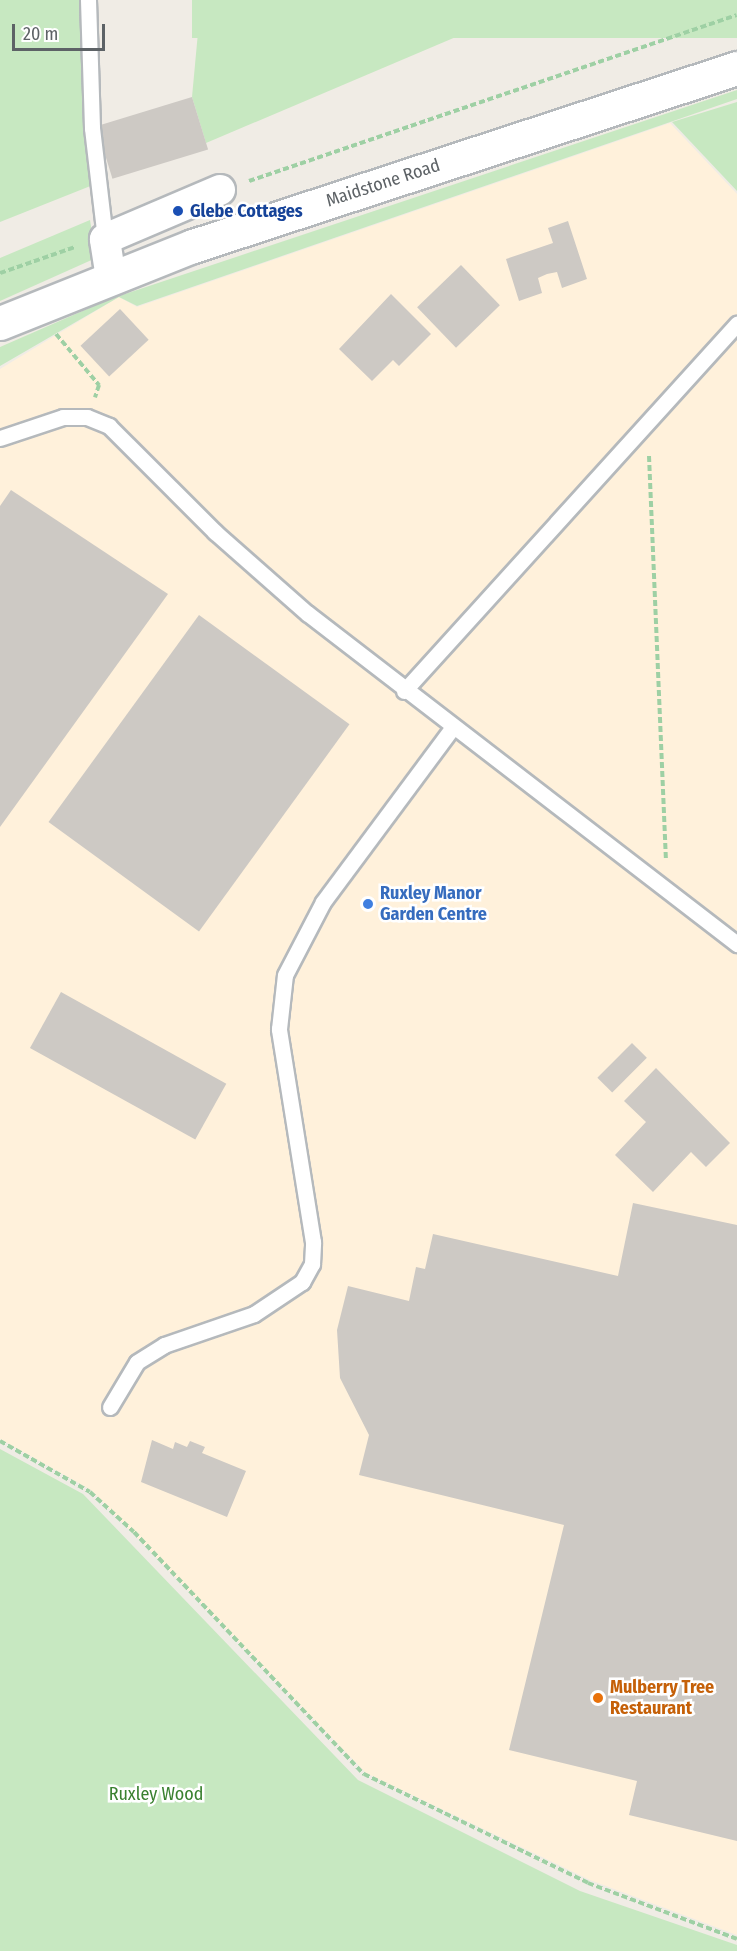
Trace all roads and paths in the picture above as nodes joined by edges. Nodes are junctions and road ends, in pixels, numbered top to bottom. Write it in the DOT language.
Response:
graph roads {
  1 [pos="88,0"];
  2 [pos="737,15"];
  3 [pos="737,68"];
  4 [pos="220,190"];
  5 [pos="105,239"];
  6 [pos="0,273"];
  7 [pos="111,278"];
  8 [pos="34,307"];
  9 [pos="0,322"];
  10 [pos="737,324"];
  11 [pos="87,417"];
  12 [pos="648,419"];
  13 [pos="0,438"];
  14 [pos="404,691"];
  15 [pos="452,728"];
  16 [pos="659,885"];
  17 [pos="737,944"];
  18 [pos="110,1407"];
  19 [pos="0,1442"];
  20 [pos="737,1939"];
  1 -- 5 [label="lane"];
  2 -- 4 [label="path"];
  3 -- 7 [label="main road, Maidstone Road"];
  4 -- 5 [label="street"];
  5 -- 6 [label="path"];
  5 -- 7 [label="street"];
  7 -- 8 [label="main road, Maidstone Road"];
  8 -- 9 [label="main road, Maidstone Road"];
  8 -- 11 [label="path"];
  10 -- 12 [label="lane"];
  11 -- 13 [label="lane"];
  11 -- 14 [label="lane"];
  12 -- 14 [label="lane"];
  12 -- 16 [label="path"];
  14 -- 15 [label="lane"];
  15 -- 16 [label="lane"];
  15 -- 18 [label="lane"];
  16 -- 17 [label="lane"];
  19 -- 20 [label="path"];
}
